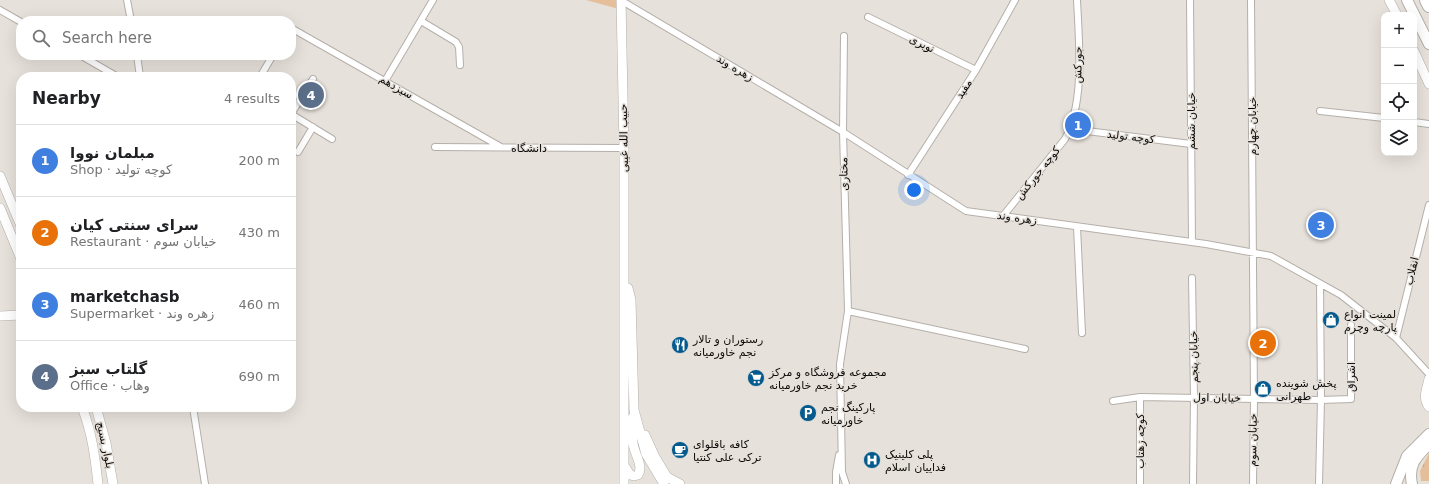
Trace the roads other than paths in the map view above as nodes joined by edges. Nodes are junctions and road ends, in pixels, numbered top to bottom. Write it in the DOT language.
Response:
graph roads {
  1 [pos="127,0"];
  2 [pos="433,0"];
  3 [pos="622,0"];
  4 [pos="1015,0"];
  5 [pos="1078,0"];
  6 [pos="1190,0"];
  7 [pos="1251,0"];
  8 [pos="1389,0"];
  9 [pos="1407,0"];
  10 [pos="1426,0"];
  11 [pos="1429,6"];
  12 [pos="0,10"];
  13 [pos="1395,12"];
  14 [pos="130,16"];
  15 [pos="868,18"];
  16 [pos="16,19"];
  17 [pos="421,21"];
  18 [pos="296,31"];
  19 [pos="844,36"];
  20 [pos="1429,44"];
  21 [pos="1417,58"];
  22 [pos="89,60"];
  23 [pos="138,60"];
  24 [pos="270,60"];
  25 [pos="460,65"];
  26 [pos="976,70"];
  27 [pos="109,72"];
  28 [pos="139,72"];
  29 [pos="263,72"];
  30 [pos="313,79"];
  31 [pos="385,81"];
  32 [pos="1429,84"];
  33 [pos="296,106"];
  34 [pos="1320,111"];
  35 [pos="296,117"];
  36 [pos="1381,118"];
  37 [pos="1417,122"];
  38 [pos="1429,124"];
  39 [pos="313,127"];
  40 [pos="1071,129"];
  41 [pos="843,132"];
  42 [pos="332,139"];
  43 [pos="1191,144"];
  44 [pos="435,147"];
  45 [pos="501,147"];
  46 [pos="624,148"];
  47 [pos="298,152"];
  48 [pos="908,175"];
  49 [pos="0,176"];
  50 [pos="1429,205"];
  51 [pos="0,208"];
  52 [pos="16,214"];
  53 [pos="1003,216"];
  54 [pos="1077,226"];
  55 [pos="1192,242"];
  56 [pos="16,247"];
  57 [pos="1252,252"];
  58 [pos="624,275"];
  59 [pos="1192,278"];
  60 [pos="1320,284"];
  61 [pos="848,311"];
  62 [pos="16,315"];
  63 [pos="0,316"];
  64 [pos="1351,324"];
  65 [pos="1082,333"];
  66 [pos="1396,338"];
  67 [pos="1025,349"];
  68 [pos="1429,374"];
  69 [pos="1429,379"];
  70 [pos="1140,397"];
  71 [pos="1194,397"];
  72 [pos="1254,399"];
  73 [pos="1113,400"];
  74 [pos="1321,400"];
  75 [pos="1429,407"];
  76 [pos="634,410"];
  77 [pos="84,412"];
  78 [pos="97,412"];
  79 [pos="194,412"];
  80 [pos="1429,434"];
  81 [pos="841,441"];
  82 [pos="1429,444"];
  83 [pos="625,467"];
  84 [pos="98,484"];
  85 [pos="112,484"];
  86 [pos="205,484"];
  87 [pos="624,484"];
  88 [pos="664,484"];
  89 [pos="680,484"];
  90 [pos="836,484"];
  91 [pos="846,484"];
  92 [pos="1140,484"];
  93 [pos="1193,484"];
  94 [pos="1252,484"];
  95 [pos="1319,484"];
  96 [pos="1396,484"];
  97 [pos="1412,484"];
  1 -- 14 [label="street"];
  2 -- 17 [label="street"];
  3 -- 41 [label="street, زهره وند"];
  3 -- 46 [label="main road, حبیب الله غیبی"];
  4 -- 26 [label="street, مفید"];
  5 -- 40 [label="street, جورکش"];
  6 -- 43 [label="street, خیابان ششم"];
  7 -- 57 [label="street, خیابان چهارم"];
  8 -- 13 [label="main road"];
  9 -- 20 [label="main road"];
  10 -- 11 [label="highway"];
  12 -- 16 [label="street"];
  15 -- 26 [label="street, نوبری"];
  17 -- 25 [label="street"];
  17 -- 31 [label="street"];
  18 -- 31 [label="street, سیزدهم"];
  19 -- 41 [label="street, مختاری"];
  21 -- 32 [label="main road"];
  22 -- 27 [label="street"];
  23 -- 28 [label="street"];
  24 -- 29 [label="street"];
  26 -- 48 [label="street, مفید"];
  30 -- 33 [label="street"];
  31 -- 45 [label="street, سیزدهم"];
  34 -- 36 [label="street"];
  35 -- 39 [label="street"];
  37 -- 38 [label="street"];
  39 -- 42 [label="street"];
  39 -- 47 [label="street"];
  40 -- 43 [label="street, کوچه تولید"];
  40 -- 53 [label="street, کوچه جورکش"];
  41 -- 48 [label="street, زهره وند"];
  41 -- 61 [label="street, مختاری"];
  43 -- 55 [label="street, خیابان ششم"];
  44 -- 45 [label="street, دانشگاه"];
  45 -- 46 [label="street, دانشگاه"];
  46 -- 58 [label="main road, حبیب الله غیبی"];
  48 -- 53 [label="street, زهره وند"];
  49 -- 52 [label="main road"];
  50 -- 66 [label="street, انقلاب"];
  51 -- 56 [label="main road"];
  53 -- 54 [label="street, زهره وند"];
  54 -- 55 [label="street, زهره وند"];
  54 -- 65 [label="street"];
  55 -- 57 [label="street, زهره وند"];
  57 -- 60 [label="street, زهره وند"];
  57 -- 72 [label="street, خیابان سوم"];
  58 -- 76 [label="main road, حبیب الله غیبی"];
  58 -- 83 [label="main road, حبیب الله غیبی"];
  59 -- 71 [label="street, خیابان پنجم"];
  60 -- 66 [label="street, زهره وند"];
  60 -- 74 [label="street"];
  61 -- 67 [label="street"];
  61 -- 81 [label="street, مختاری"];
  62 -- 63 [label="main road"];
  64 -- 74 [label="street, اشراق"];
  66 -- 68 [label="street, زهره وند"];
  69 -- 75 [label="main road"];
  70 -- 71 [label="street, خیابان اول"];
  70 -- 73 [label="street, خیابان اول"];
  70 -- 92 [label="street, کوچه زهتاب"];
  71 -- 72 [label="street, خیابان اول"];
  71 -- 93 [label="street, خیابان پنجم"];
  72 -- 74 [label="street, خیابان اول"];
  72 -- 94 [label="street, خیابان سوم"];
  74 -- 95 [label="street"];
  76 -- 83 [label="main road"];
  76 -- 88 [label="main road, حبیب الله غیبی"];
  76 -- 89 [label="main road"];
  77 -- 84 [label="main road, بلوار بسیج"];
  78 -- 85 [label="main road, بلوار بسیج"];
  79 -- 86 [label="street"];
  80 -- 96 [label="main road"];
  81 -- 90 [label="street, مختاری"];
  81 -- 91 [label="street, مختاری"];
  82 -- 97 [label="main road"];
  83 -- 87 [label="main road, حبیب الله غیبی"];
}
